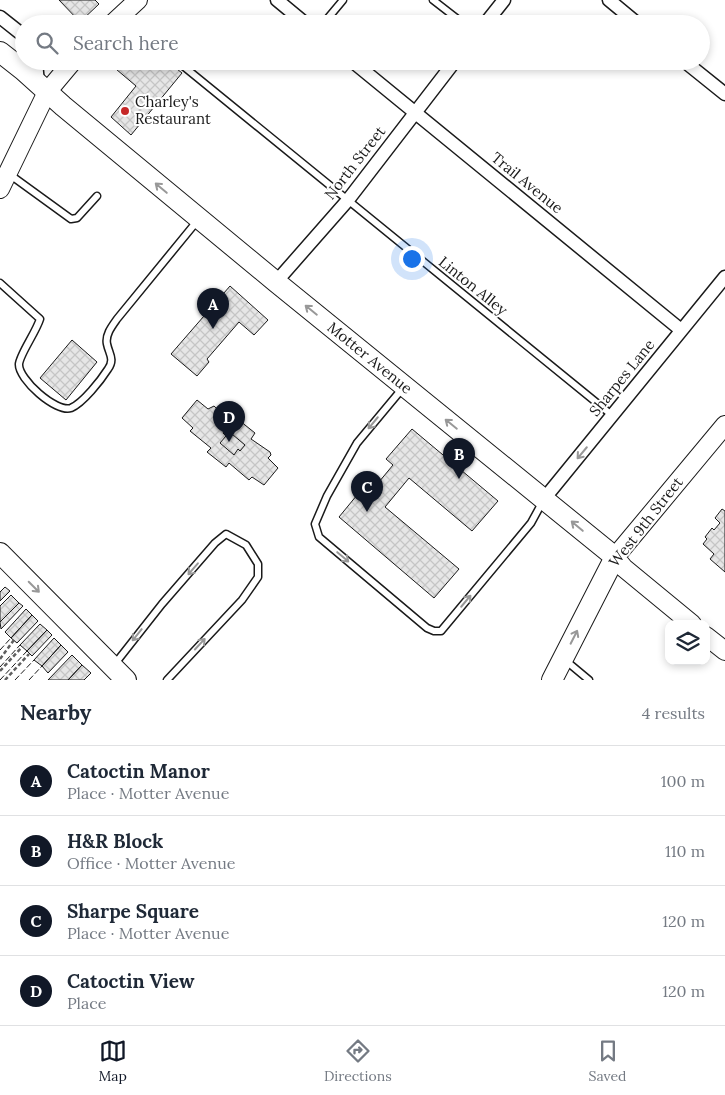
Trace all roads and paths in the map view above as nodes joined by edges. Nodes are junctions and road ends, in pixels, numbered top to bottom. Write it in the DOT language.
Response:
graph roads {
  1 [pos="138,0"];
  2 [pos="277,0"];
  3 [pos="343,0"];
  4 [pos="433,0"];
  5 [pos="504,0"];
  6 [pos="609,0"];
  7 [pos="124,15"];
  8 [pos="295,15"];
  9 [pos="330,15"];
  10 [pos="452,15"];
  11 [pos="492,15"];
  12 [pos="627,15"];
  13 [pos="0,17"];
  14 [pos="15,29"];
  15 [pos="0,52"];
  16 [pos="15,65"];
  17 [pos="22,70"];
  18 [pos="38,70"];
  19 [pos="64,70"];
  20 [pos="188,70"];
  21 [pos="363,70"];
  22 [pos="448,70"];
  23 [pos="695,70"];
  24 [pos="43,88"];
  25 [pos="725,94"];
  26 [pos="415,112"];
  27 [pos="8,173"];
  28 [pos="0,189"];
  29 [pos="97,196"];
  30 [pos="348,200"];
  31 [pos="199,219"];
  32 [pos="725,277"];
  33 [pos="0,282"];
  34 [pos="276,282"];
  35 [pos="681,330"];
  36 [pos="405,386"];
  37 [pos="613,416"];
  38 [pos="725,425"];
  39 [pos="544,499"];
  40 [pos="0,553"];
  41 [pos="615,557"];
  42 [pos="687,620"];
  43 [pos="710,639"];
  44 [pos="14,640"];
  45 [pos="22,647"];
  46 [pos="725,651"];
  47 [pos="29,654"];
  48 [pos="0,659"];
  49 [pos="563,659"];
  50 [pos="0,671"];
  51 [pos="119,673"];
  52 [pos="4,680"];
  53 [pos="167,680"];
  54 [pos="552,680"];
  55 [pos="589,680"];
  1 -- 7 [label="main road"];
  2 -- 8 [label="street"];
  3 -- 9 [label="lane"];
  4 -- 10 [label="lane"];
  5 -- 11 [label="street"];
  6 -- 12 [label="street"];
  13 -- 14 [label="street"];
  15 -- 16 [label="main road, Motter Avenue"];
  17 -- 24 [label="main road, Motter Avenue"];
  18 -- 24 [label="street"];
  19 -- 24 [label="main road"];
  20 -- 30 [label="lane, Linton Alley"];
  21 -- 26 [label="street, Trail Avenue"];
  22 -- 26 [label="street, North Street"];
  23 -- 25 [label="street"];
  24 -- 27 [label="main road"];
  31 -- 24 [label="main road, Motter Avenue, one-way"];
  26 -- 30 [label="street, North Street"];
  26 -- 35 [label="street, Trail Avenue"];
  27 -- 28 [label="main road"];
  27 -- 29 [label="lane"];
  30 -- 34 [label="street, North Street"];
  30 -- 37 [label="lane, Linton Alley"];
  31 -- 33 [label="lane"];
  31 -- 34 [label="main road, Motter Avenue"];
  32 -- 35 [label="street, Sharpes Lane"];
  36 -- 34 [label="main road, Motter Avenue, one-way"];
  35 -- 37 [label="street, Sharpes Lane"];
  39 -- 36 [label="main road, Motter Avenue, one-way"];
  36 -- 39 [label="lane, one-way"];
  37 -- 39 [label="street, Sharpes Lane, one-way"];
  38 -- 41 [label="main road, West 9th Street"];
  41 -- 39 [label="main road, Motter Avenue, one-way"];
  40 -- 51 [label="main road, one-way"];
  41 -- 42 [label="main road, Motter Avenue"];
  49 -- 41 [label="main road, West 9th Street, one-way"];
  43 -- 46 [label="main road"];
  44 -- 48 [label="path"];
  45 -- 50 [label="path"];
  47 -- 52 [label="path"];
  49 -- 54 [label="main road, West 9th Street"];
  49 -- 55 [label="lane"];
  53 -- 51 [label="lane, one-way"];
}
